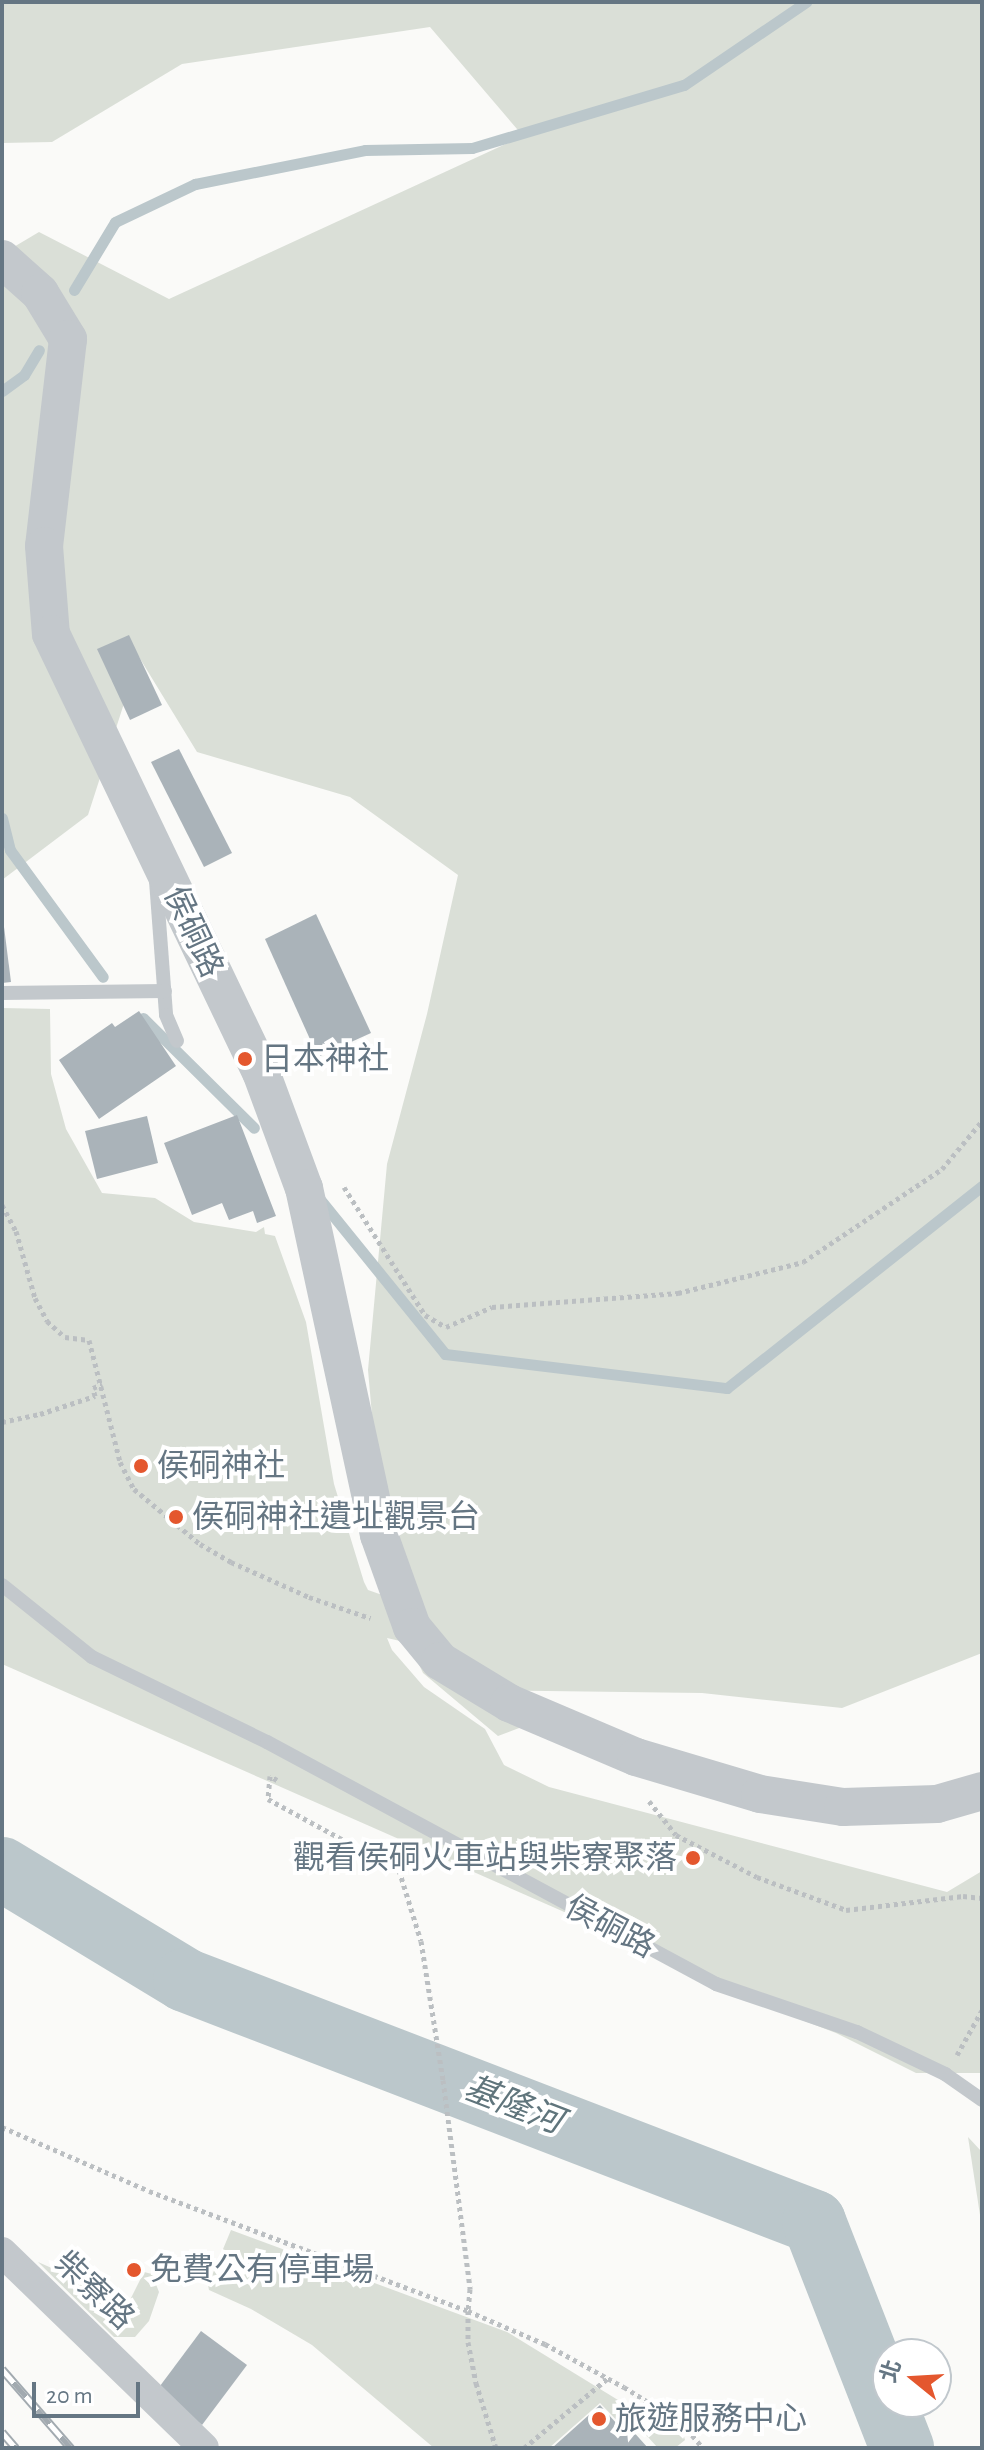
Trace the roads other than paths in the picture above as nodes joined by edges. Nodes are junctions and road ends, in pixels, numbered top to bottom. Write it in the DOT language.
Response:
graph roads {
  1 [pos="2,259"];
  2 [pos="154,849"];
  3 [pos="165,991"];
  4 [pos="2,993"];
  5 [pos="177,1041"];
  6 [pos="2,1585"];
  7 [pos="982,1791"];
  8 [pos="982,2100"];
  9 [pos="2,2252"];
  10 [pos="204,2448"];
  1 -- 2 [label="street, 侯硐路"];
  2 -- 3 [label="lane"];
  2 -- 7 [label="street, 侯硐路"];
  3 -- 4 [label="lane"];
  3 -- 5 [label="lane"];
  6 -- 8 [label="lane, 侯硐路"];
  9 -- 10 [label="street, 柴寮路"];
}
